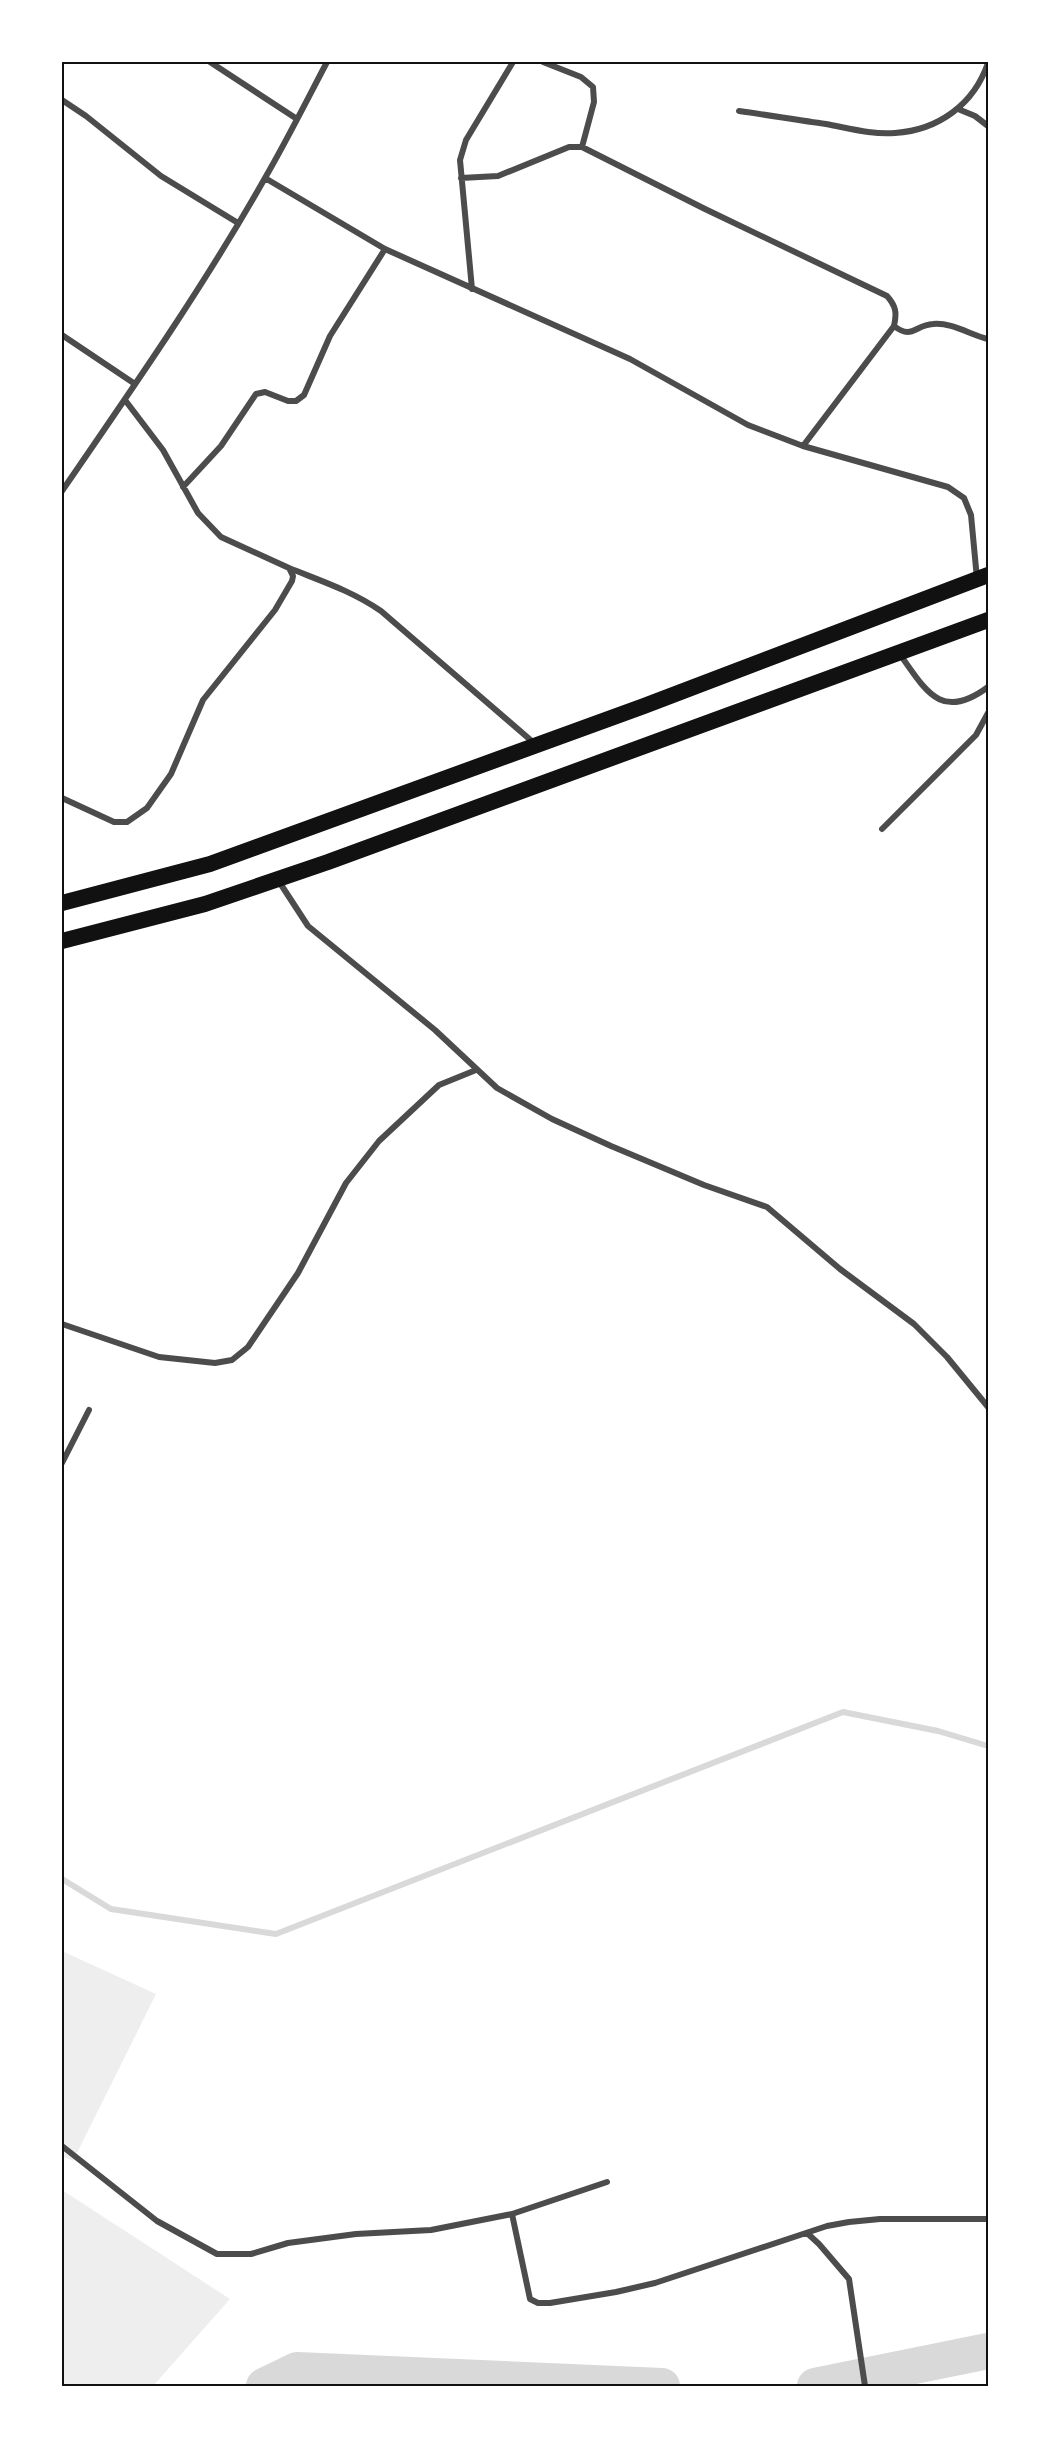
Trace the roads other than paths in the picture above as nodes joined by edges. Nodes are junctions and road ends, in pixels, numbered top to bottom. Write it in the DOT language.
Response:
graph roads {
  1 [pos="210,62"];
  2 [pos="327,62"];
  3 [pos="513,62"];
  4 [pos="543,62"];
  5 [pos="988,63"];
  6 [pos="986,81"];
  7 [pos="62,100"];
  8 [pos="958,109"];
  9 [pos="739,111"];
  10 [pos="297,119"];
  11 [pos="988,126"];
  12 [pos="582,147"];
  13 [pos="265,178"];
  14 [pos="461,178"];
  15 [pos="238,223"];
  16 [pos="385,249"];
  17 [pos="472,289"];
  18 [pos="894,326"];
  19 [pos="62,335"];
  20 [pos="988,339"];
  21 [pos="135,384"];
  22 [pos="125,400"];
  23 [pos="803,446"];
  24 [pos="183,487"];
  25 [pos="62,491"];
  26 [pos="289,568"];
  27 [pos="983,577"];
  28 [pos="988,620"];
  29 [pos="899,653"];
  30 [pos="988,687"];
  31 [pos="988,713"];
  32 [pos="536,746"];
  33 [pos="62,798"];
  34 [pos="882,829"];
  35 [pos="278,879"];
  36 [pos="62,903"];
  37 [pos="62,941"];
  38 [pos="476,1070"];
  39 [pos="62,1324"];
  40 [pos="988,1407"];
  41 [pos="89,1410"];
  42 [pos="62,1463"];
  43 [pos="62,2146"];
  44 [pos="607,2182"];
  45 [pos="512,2214"];
  46 [pos="988,2219"];
  47 [pos="807,2233"];
  48 [pos="865,2386"];
  1 -- 10 [label="street"];
  2 -- 10 [label="street"];
  3 -- 14 [label="street"];
  4 -- 12 [label="street"];
  5 -- 6 [label="street"];
  6 -- 8 [label="street"];
  7 -- 15 [label="street"];
  8 -- 9 [label="street"];
  8 -- 11 [label="street"];
  10 -- 13 [label="street"];
  12 -- 14 [label="street"];
  12 -- 18 [label="street"];
  13 -- 15 [label="street"];
  13 -- 16 [label="street"];
  14 -- 17 [label="street"];
  15 -- 21 [label="street"];
  16 -- 17 [label="street"];
  16 -- 24 [label="street"];
  17 -- 23 [label="street"];
  18 -- 20 [label="street"];
  18 -- 23 [label="street"];
  19 -- 21 [label="street"];
  21 -- 22 [label="street"];
  22 -- 24 [label="street"];
  22 -- 25 [label="street"];
  23 -- 27 [label="street"];
  24 -- 26 [label="street"];
  26 -- 32 [label="street"];
  26 -- 33 [label="street"];
  27 -- 32 [label="highway"];
  28 -- 29 [label="highway"];
  29 -- 30 [label="street"];
  29 -- 35 [label="highway"];
  31 -- 34 [label="street"];
  32 -- 36 [label="highway"];
  35 -- 37 [label="highway"];
  35 -- 38 [label="street"];
  38 -- 39 [label="street"];
  38 -- 40 [label="street"];
  41 -- 42 [label="street"];
  43 -- 45 [label="street"];
  44 -- 45 [label="street"];
  45 -- 47 [label="street"];
  46 -- 47 [label="street"];
  47 -- 48 [label="street"];
}
